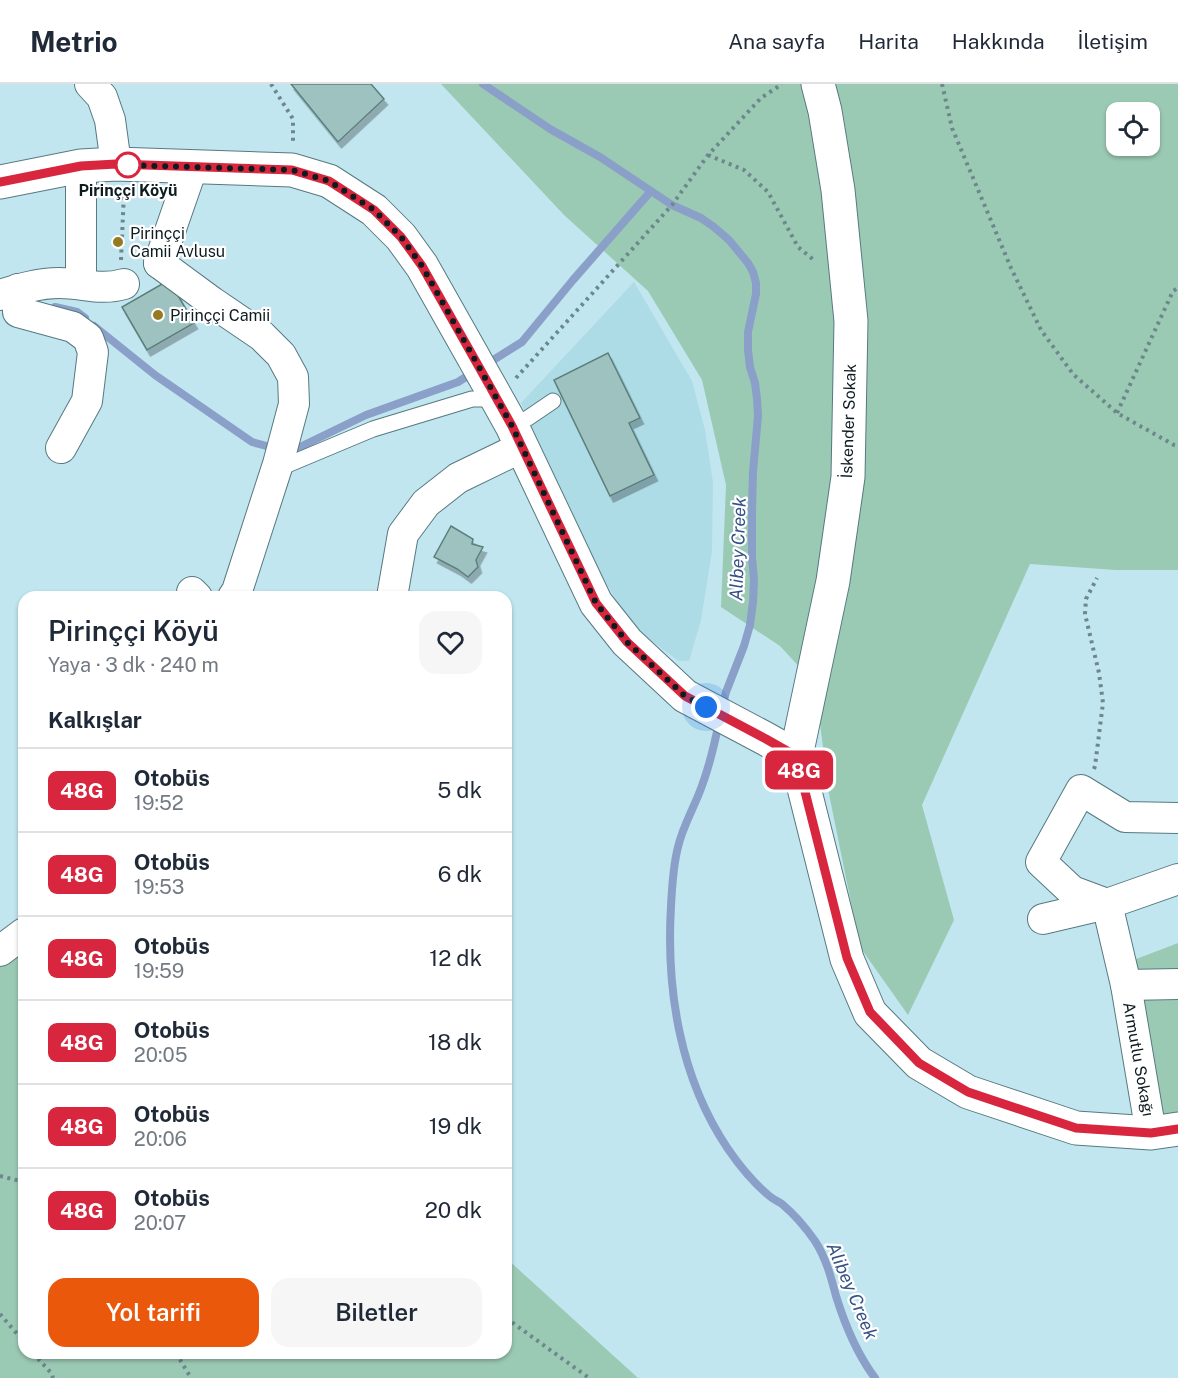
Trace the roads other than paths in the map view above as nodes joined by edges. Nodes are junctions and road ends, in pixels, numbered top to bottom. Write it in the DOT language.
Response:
graph roads {
  1 [pos="90,84"];
  2 [pos="818,84"];
  3 [pos="121,165"];
  4 [pos="81,166"];
  5 [pos="192,168"];
  6 [pos="0,182"];
  7 [pos="135,271"];
  8 [pos="81,284"];
  9 [pos="9,292"];
  10 [pos="553,401"];
  11 [pos="505,414"];
  12 [pos="61,448"];
  13 [pos="278,464"];
  14 [pos="235,591"];
  15 [pos="393,591"];
  16 [pos="796,756"];
  17 [pos="1178,818"];
  18 [pos="1178,879"];
  19 [pos="1107,904"];
  20 [pos="1043,919"];
  21 [pos="18,938"];
  22 [pos="0,951"];
  23 [pos="1126,984"];
  24 [pos="1178,984"];
  25 [pos="1165,1131"];
  1 -- 3 [label="street"];
  2 -- 16 [label="main road, İskender Sokak"];
  3 -- 4 [label="main road"];
  3 -- 5 [label="main road"];
  4 -- 6 [label="main road"];
  4 -- 8 [label="street"];
  5 -- 7 [label="street"];
  5 -- 11 [label="main road"];
  7 -- 8 [label="street"];
  7 -- 13 [label="street"];
  8 -- 9 [label="street"];
  9 -- 12 [label="street"];
  10 -- 11 [label="lane"];
  11 -- 13 [label="lane"];
  11 -- 15 [label="street"];
  11 -- 16 [label="main road"];
  13 -- 14 [label="street"];
  16 -- 25 [label="main road"];
  17 -- 19 [label="street"];
  18 -- 19 [label="street"];
  19 -- 20 [label="street"];
  19 -- 23 [label="street, Armutlu Sokağı"];
  21 -- 22 [label="street"];
  23 -- 24 [label="street, Armutlu Sokağı"];
  23 -- 25 [label="street, Armutlu Sokağı"];
}
